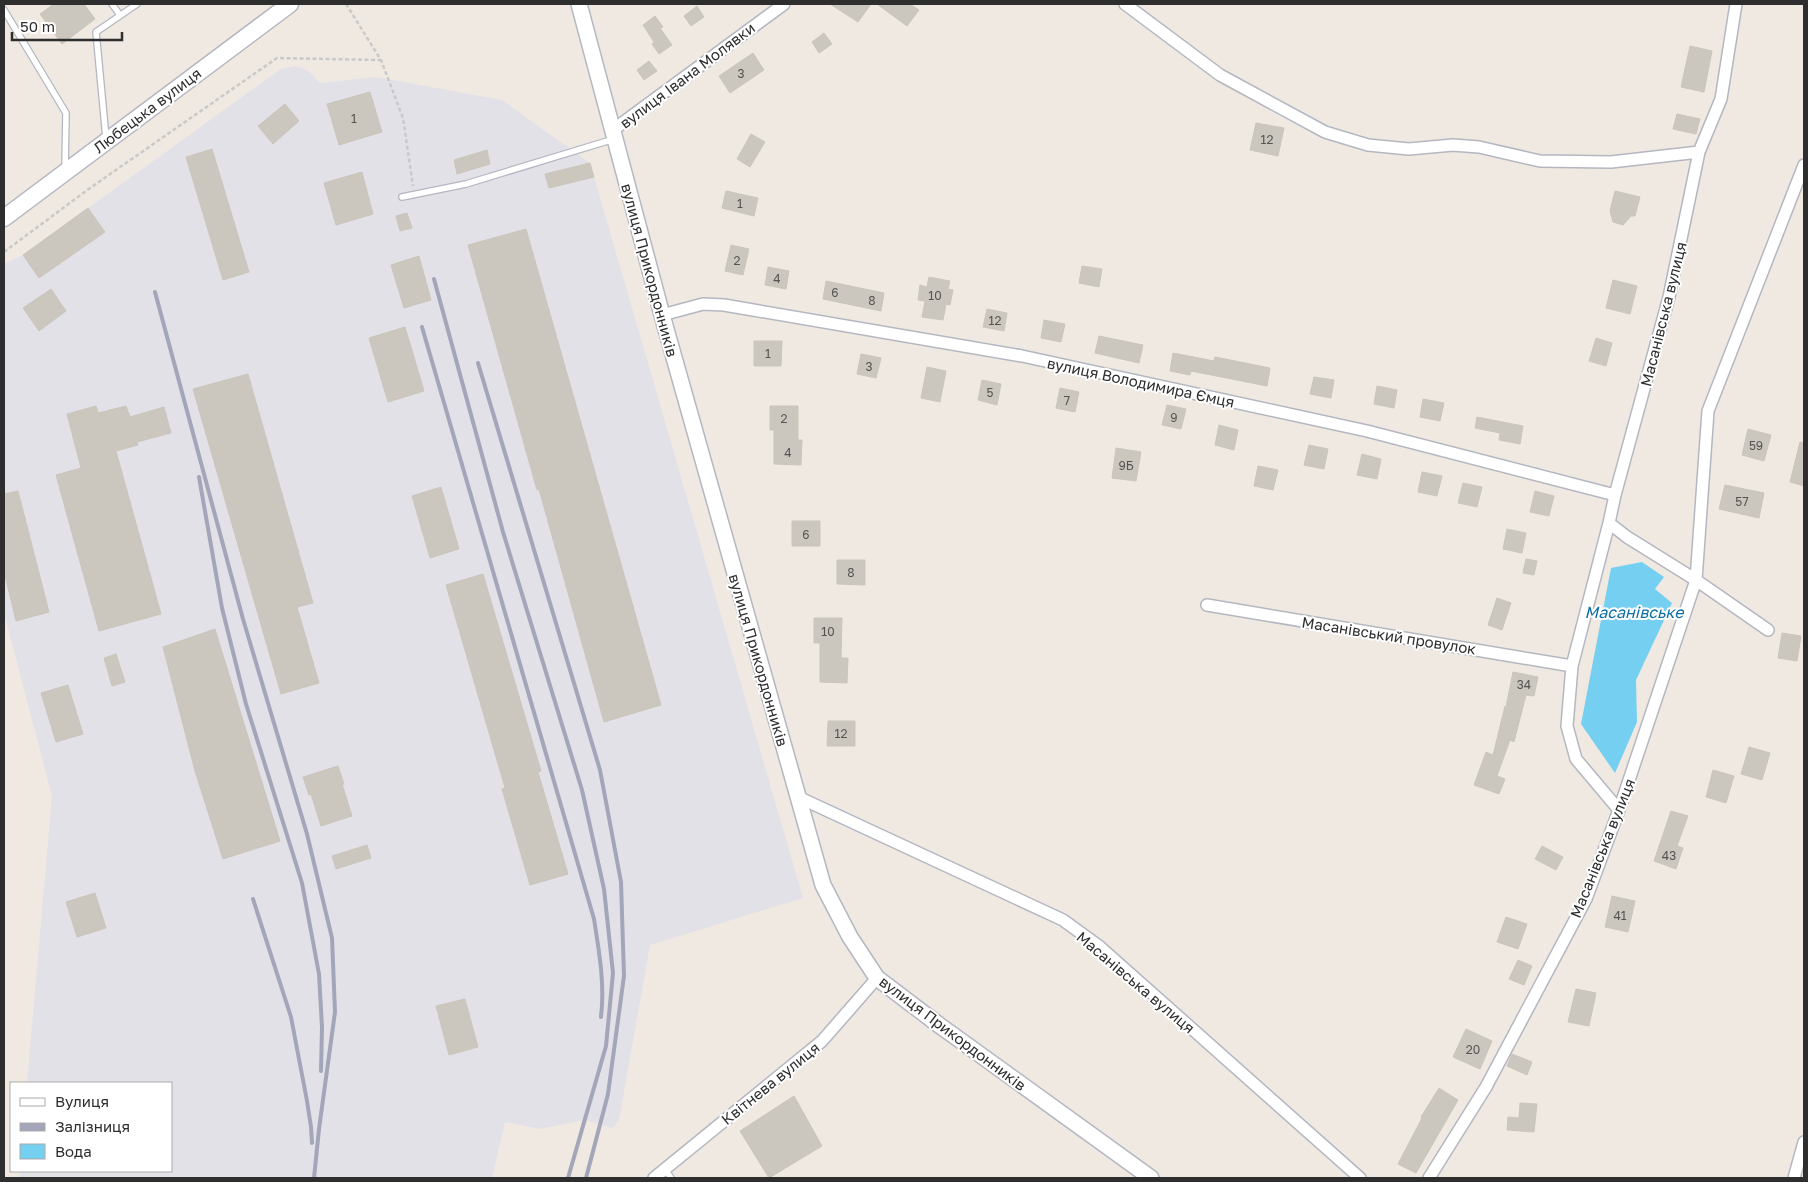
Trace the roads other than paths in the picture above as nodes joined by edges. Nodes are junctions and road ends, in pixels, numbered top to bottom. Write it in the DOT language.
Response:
graph roads {
  1 [pos="112,4"];
  2 [pos="137,4"];
  3 [pos="290,4"];
  4 [pos="579,4"];
  5 [pos="784,4"];
  6 [pos="1125,4"];
  7 [pos="1736,4"];
  8 [pos="4,10"];
  9 [pos="120,15"];
  10 [pos="614,134"];
  11 [pos="106,140"];
  12 [pos="1700,152"];
  13 [pos="1804,166"];
  14 [pos="65,172"];
  15 [pos="402,197"];
  16 [pos="4,218"];
  17 [pos="662,315"];
  18 [pos="1615,495"];
  19 [pos="1609,522"];
  20 [pos="1696,580"];
  21 [pos="1207,605"];
  22 [pos="1768,630"];
  23 [pos="1572,666"];
  24 [pos="798,797"];
  25 [pos="1619,810"];
  26 [pos="877,978"];
  27 [pos="1804,1142"];
  28 [pos="668,1174"];
  29 [pos="654,1178"];
  30 [pos="1151,1178"];
  31 [pos="1360,1178"];
  32 [pos="1429,1178"];
  33 [pos="1794,1178"];
  1 -- 9 [label="lane"];
  2 -- 9 [label="lane"];
  3 -- 11 [label="main road, Любецька вулиця"];
  4 -- 10 [label="street, вулиця Прикордонників"];
  5 -- 10 [label="street, вулиця Івана Молявки"];
  6 -- 12 [label="street"];
  7 -- 12 [label="street, Масанівська вулиця"];
  8 -- 14 [label="lane"];
  9 -- 11 [label="lane"];
  10 -- 15 [label="lane"];
  10 -- 17 [label="street, вулиця Прикордонників"];
  11 -- 14 [label="main road, Любецька вулиця"];
  12 -- 18 [label="street, Масанівська вулиця"];
  13 -- 20 [label="street, Масанівська вулиця"];
  14 -- 16 [label="main road, Любецька вулиця"];
  17 -- 18 [label="street, вулиця Володимира Ємця"];
  17 -- 24 [label="street, вулиця Прикордонників"];
  18 -- 19 [label="street, Масанівська вулиця"];
  19 -- 20 [label="street"];
  19 -- 23 [label="street, Масанівська вулиця"];
  20 -- 22 [label="street"];
  20 -- 25 [label="street, Масанівська вулиця"];
  21 -- 23 [label="street, Масанівський провулок"];
  23 -- 25 [label="street, Масанівська вулиця"];
  24 -- 26 [label="street, вулиця Прикордонників"];
  24 -- 31 [label="street, Масанівська вулиця"];
  25 -- 32 [label="street, Масанівська вулиця"];
  26 -- 28 [label="street, Квітнева вулиця"];
  26 -- 30 [label="street, вулиця Прикордонників"];
  27 -- 33 [label="street"];
  28 -- 29 [label="street, Квітнева вулиця"];
}
